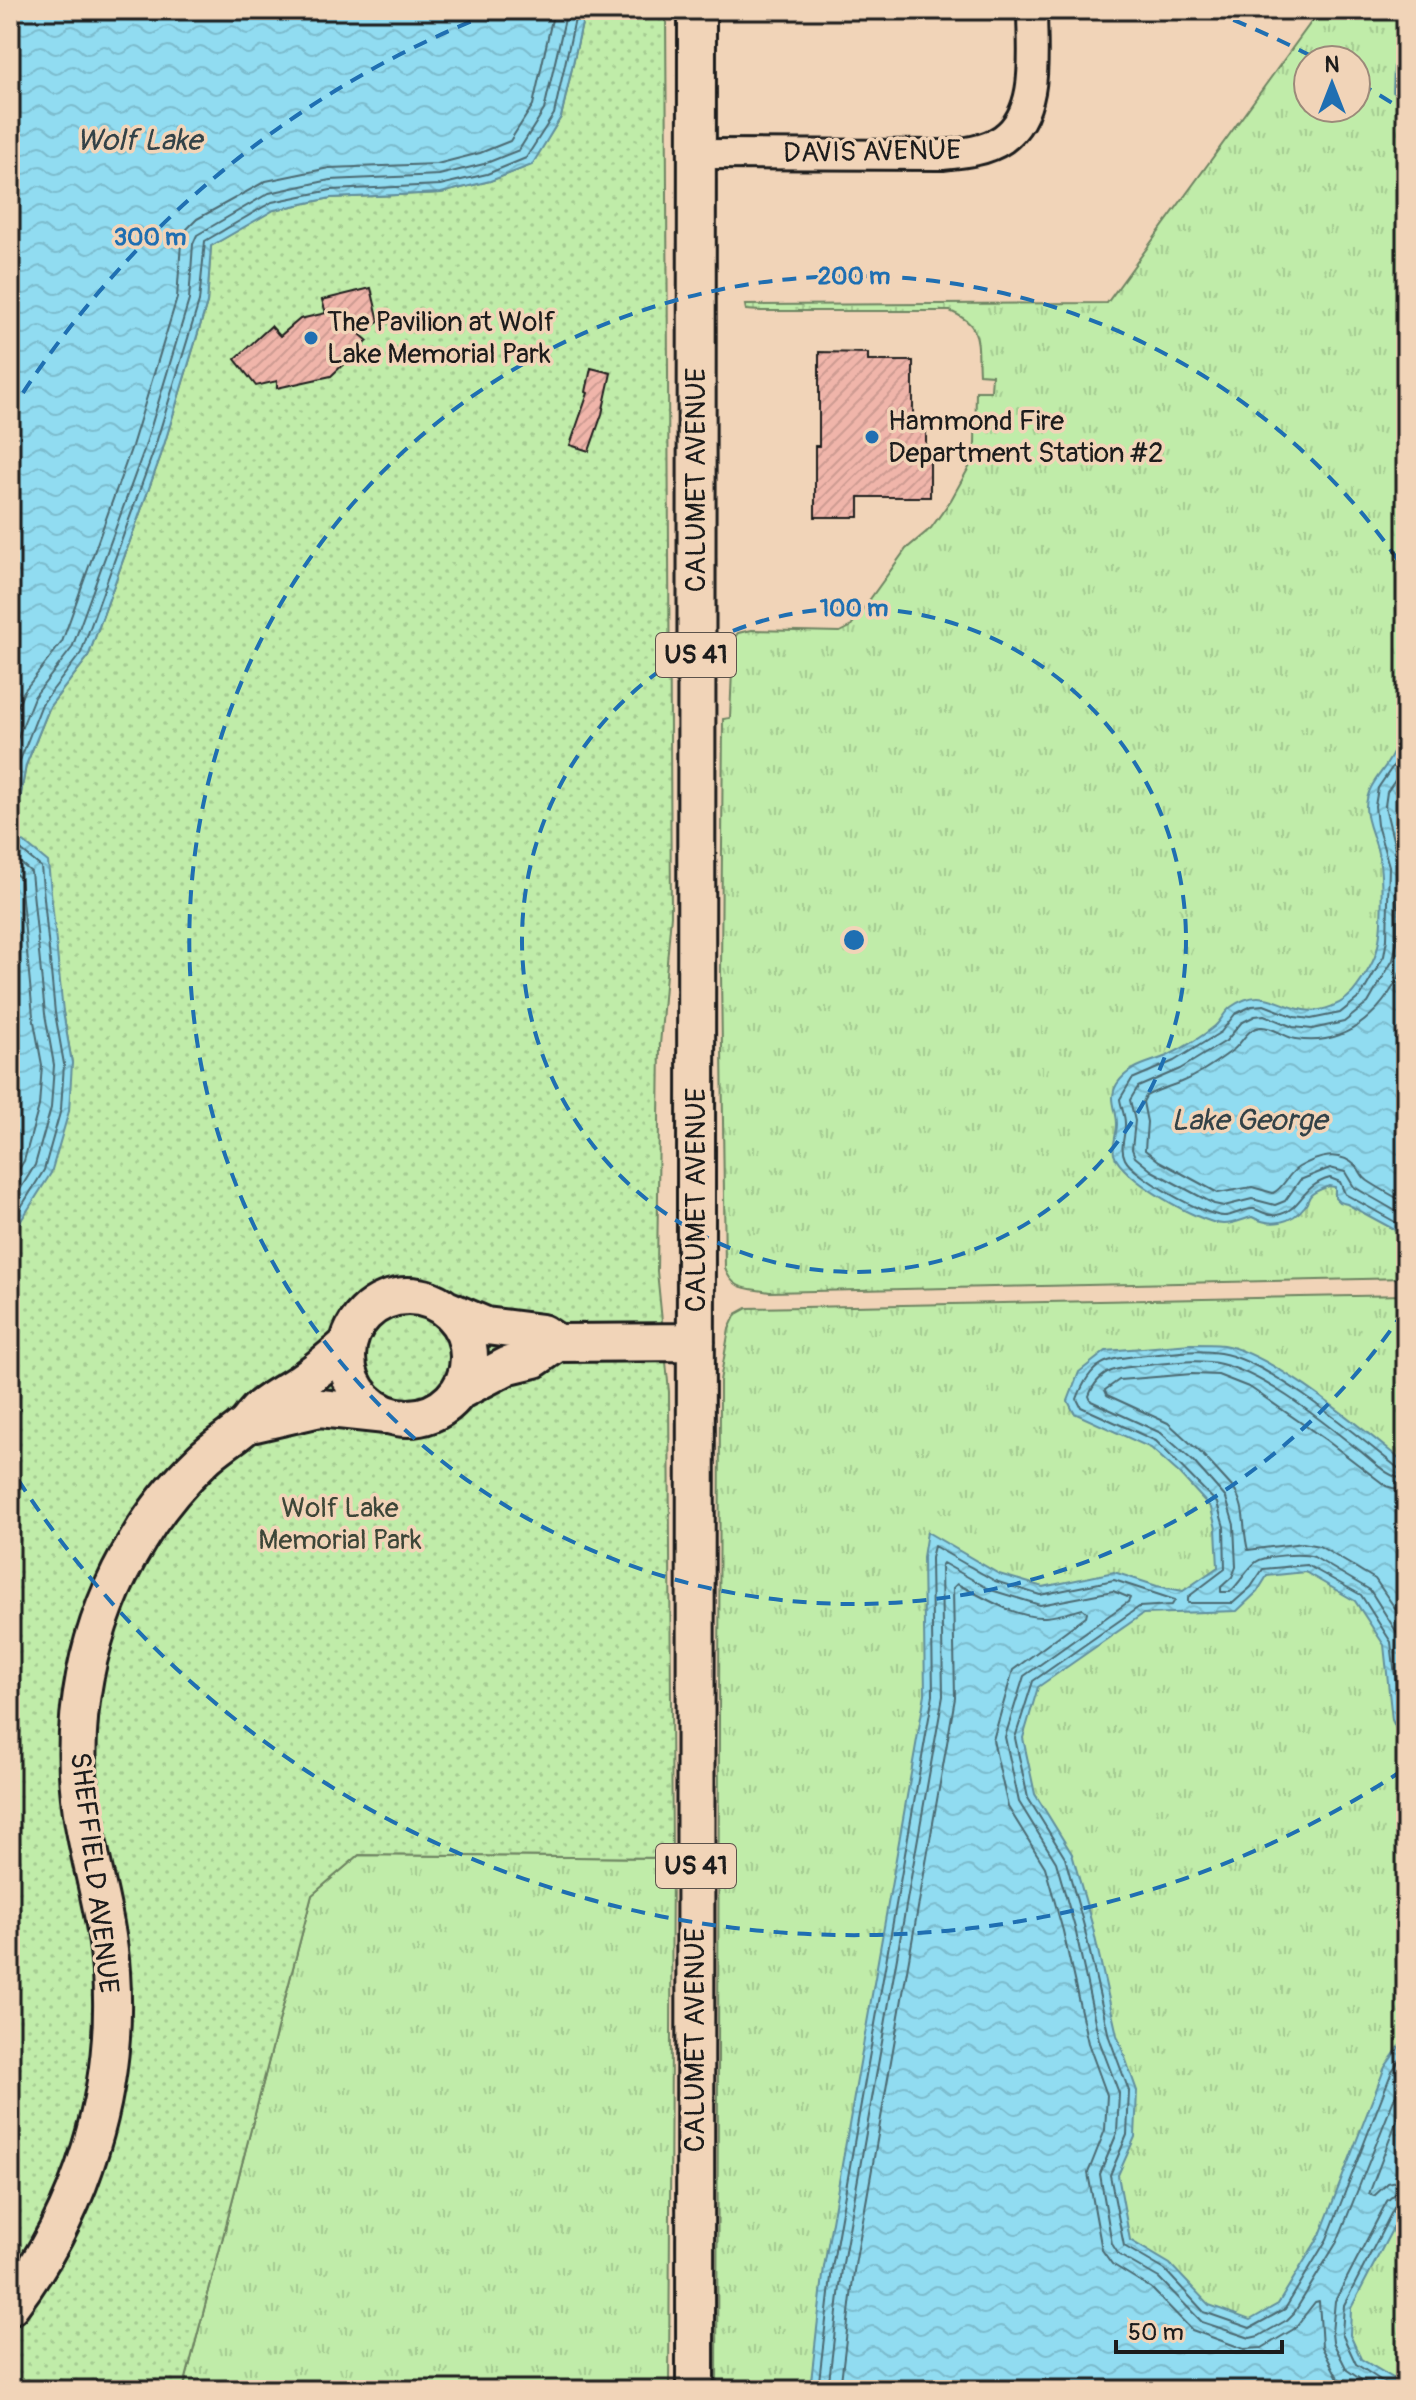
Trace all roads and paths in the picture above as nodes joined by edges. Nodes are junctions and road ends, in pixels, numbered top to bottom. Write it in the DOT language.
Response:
graph roads {
  1 [pos="697,10"];
  2 [pos="1032,10"];
  3 [pos="696,154"];
  4 [pos="446,1309"];
  5 [pos="696,1342"];
  6 [pos="557,1343"];
  7 [pos="348,1344"];
  8 [pos="459,1391"];
  9 [pos="388,1415"];
  10 [pos="246,1425"];
  11 [pos="10,2306"];
  12 [pos="695,2390"];
  1 -- 3 [label="main road, CALUMET AVENUE / US 41"];
  2 -- 3 [label="street, DAVIS AVENUE"];
  3 -- 5 [label="main road, CALUMET AVENUE / US 41"];
  4 -- 6 [label="main road"];
  4 -- 7 [label="main road"];
  4 -- 8 [label="main road"];
  5 -- 6 [label="main road"];
  5 -- 12 [label="main road, CALUMET AVENUE / US 41"];
  6 -- 8 [label="main road"];
  7 -- 9 [label="main road"];
  7 -- 10 [label="main road, SHEFFIELD AVENUE"];
  8 -- 9 [label="main road"];
  9 -- 10 [label="main road, SHEFFIELD AVENUE"];
  10 -- 11 [label="main road, SHEFFIELD AVENUE"];
}
